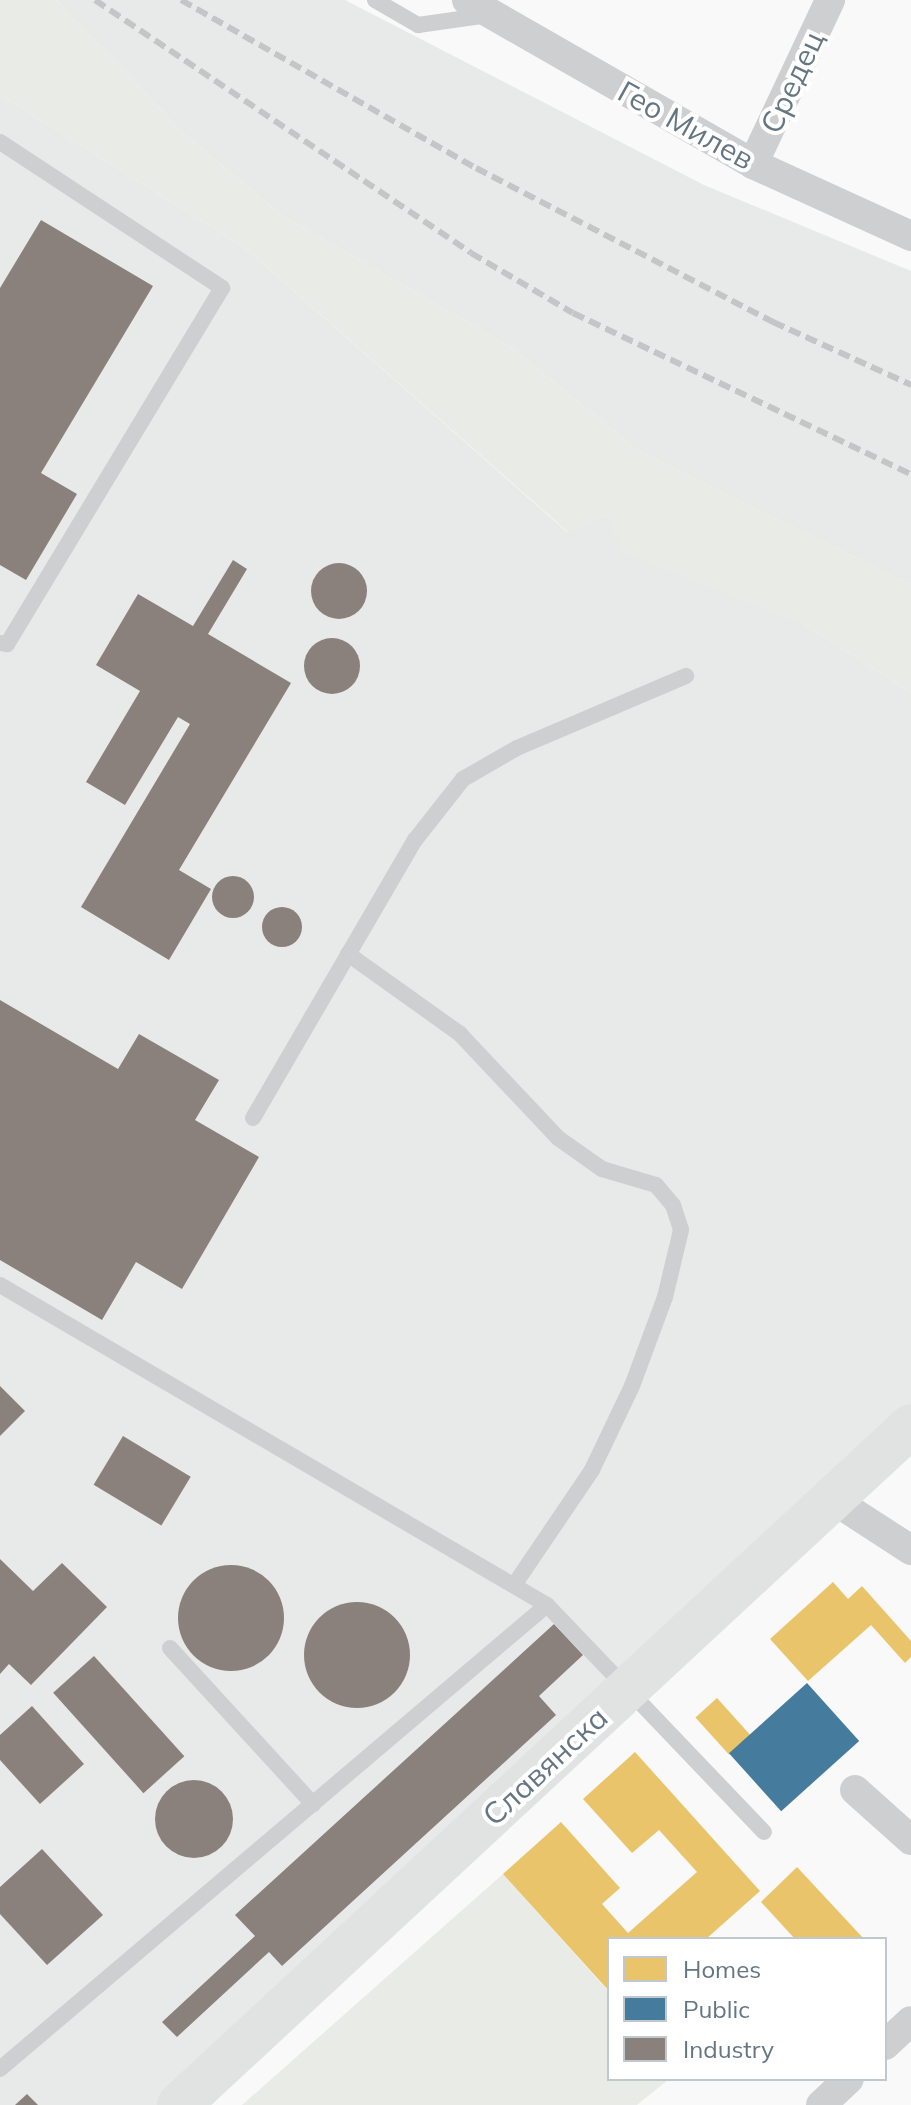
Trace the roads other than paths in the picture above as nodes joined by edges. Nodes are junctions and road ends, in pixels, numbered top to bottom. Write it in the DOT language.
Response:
graph roads {
  1 [pos="375,0"];
  2 [pos="830,0"];
  3 [pos="478,7"];
  4 [pos="0,142"];
  5 [pos="753,164"];
  6 [pos="911,236"];
  7 [pos="0,643"];
  8 [pos="686,676"];
  9 [pos="348,954"];
  10 [pos="253,1118"];
  11 [pos="0,1285"];
  12 [pos="911,1426"];
  13 [pos="834,1500"];
  14 [pos="911,1550"];
  15 [pos="514,1585"];
  16 [pos="547,1605"];
  17 [pos="170,1648"];
  18 [pos="631,1687"];
  19 [pos="855,1790"];
  20 [pos="313,1804"];
  21 [pos="764,1832"];
  22 [pos="911,1840"];
  23 [pos="911,2021"];
  24 [pos="887,2043"];
  25 [pos="0,2069"];
  26 [pos="847,2081"];
  27 [pos="179,2105"];
  28 [pos="821,2105"];
  1 -- 3 [label="lane"];
  2 -- 5 [label="street, Средец"];
  3 -- 5 [label="street, Гео Милев"];
  4 -- 7 [label="lane"];
  5 -- 6 [label="street, Гео Милев"];
  8 -- 9 [label="lane"];
  9 -- 10 [label="lane"];
  9 -- 15 [label="lane"];
  11 -- 15 [label="lane"];
  12 -- 13 [label="street, Славянска"];
  13 -- 14 [label="street"];
  13 -- 18 [label="street, Славянска"];
  15 -- 16 [label="lane"];
  16 -- 18 [label="lane"];
  16 -- 20 [label="lane"];
  17 -- 20 [label="lane"];
  18 -- 21 [label="lane"];
  18 -- 27 [label="street, Славянска"];
  19 -- 22 [label="street"];
  20 -- 25 [label="lane"];
  23 -- 24 [label="street"];
  26 -- 28 [label="street"];
}
